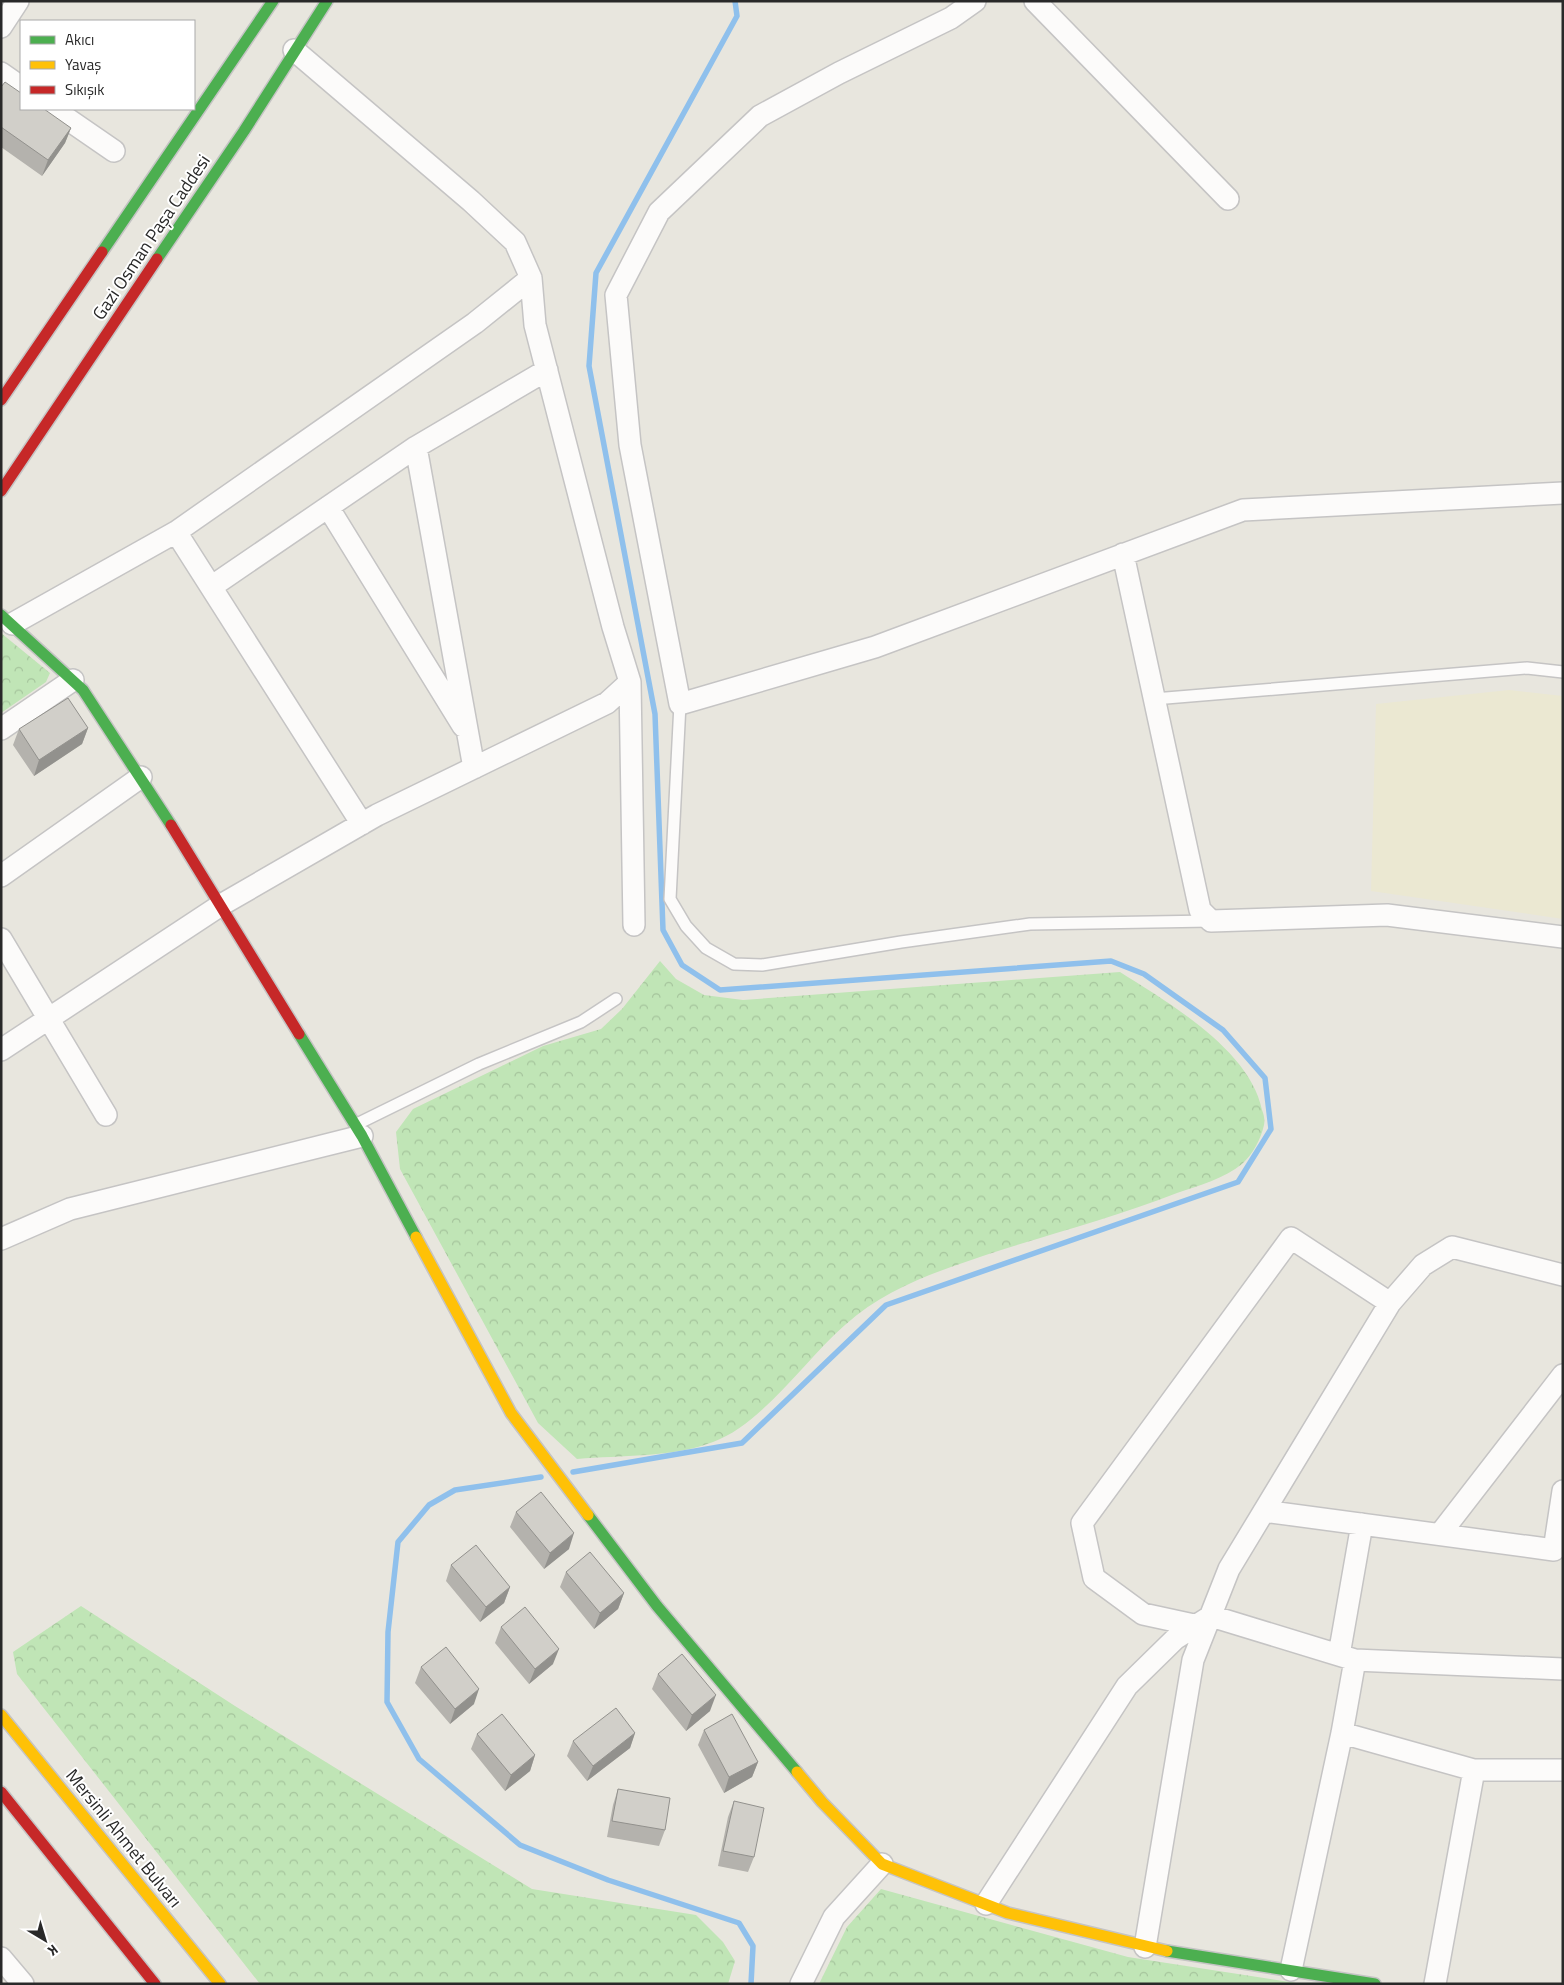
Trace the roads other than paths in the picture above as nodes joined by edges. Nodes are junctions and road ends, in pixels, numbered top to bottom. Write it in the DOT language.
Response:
graph roads {
  1 [pos="18,1"];
  2 [pos="327,1"];
  3 [pos="975,1"];
  4 [pos="1035,1"];
  5 [pos="271,2"];
  6 [pos="1,27"];
  7 [pos="294,50"];
  8 [pos="1,73"];
  9 [pos="20,86"];
  10 [pos="54,110"];
  11 [pos="114,151"];
  12 [pos="1228,198"];
  13 [pos="531,278"];
  14 [pos="547,370"];
  15 [pos="1,400"];
  16 [pos="416,447"];
  17 [pos="1,491"];
  18 [pos="1563,493"];
  19 [pos="328,507"];
  20 [pos="176,532"];
  21 [pos="1123,554"];
  22 [pos="211,587"];
  23 [pos="7,620"];
  24 [pos="1563,672"];
  25 [pos="73,680"];
  26 [pos="630,682"];
  27 [pos="1154,699"];
  28 [pos="680,704"];
  29 [pos="1,729"];
  30 [pos="468,736"];
  31 [pos="474,768"];
  32 [pos="141,776"];
  33 [pos="362,824"];
  34 [pos="1,876"];
  35 [pos="221,905"];
  36 [pos="1211,920"];
  37 [pos="634,925"];
  38 [pos="1563,937"];
  39 [pos="1,939"];
  40 [pos="616,999"];
  41 [pos="49,1018"];
  42 [pos="1,1050"];
  43 [pos="106,1115"];
  44 [pos="359,1130"];
  45 [pos="1,1239"];
  46 [pos="1563,1275"];
  47 [pos="1390,1303"];
  48 [pos="1563,1375"];
  49 [pos="1563,1491"];
  50 [pos="1264,1511"];
  51 [pos="1362,1524"];
  52 [pos="1440,1534"];
  53 [pos="1559,1550"];
  54 [pos="1204,1623"];
  55 [pos="1347,1657"];
  56 [pos="1563,1669"];
  57 [pos="1,1715"];
  58 [pos="1342,1733"];
  59 [pos="1474,1770"];
  60 [pos="1563,1770"];
  61 [pos="1,1792"];
  62 [pos="882,1864"];
  63 [pos="986,1904"];
  64 [pos="1145,1947"];
  65 [pos="1,1958"];
  66 [pos="1291,1970"];
  67 [pos="23,1984"];
  68 [pos="156,1984"];
  69 [pos="220,1984"];
  70 [pos="801,1984"];
  71 [pos="1375,1984"];
  72 [pos="1435,1984"];
  1 -- 6 [label="street"];
  2 -- 7 [label="street, Gazi Osman Paşa Caddesi"];
  3 -- 28 [label="street"];
  4 -- 12 [label="street"];
  5 -- 15 [label="street, Gazi Osman Paşa Caddesi"];
  7 -- 13 [label="street"];
  7 -- 17 [label="street, Gazi Osman Paşa Caddesi"];
  8 -- 9 [label="street"];
  10 -- 11 [label="street"];
  13 -- 14 [label="street"];
  13 -- 20 [label="street"];
  14 -- 16 [label="street"];
  14 -- 26 [label="street"];
  16 -- 19 [label="street"];
  16 -- 30 [label="street"];
  18 -- 21 [label="street"];
  19 -- 22 [label="street"];
  19 -- 30 [label="street"];
  20 -- 22 [label="street"];
  20 -- 23 [label="street"];
  21 -- 27 [label="street"];
  21 -- 28 [label="street"];
  22 -- 33 [label="street"];
  23 -- 25 [label="street"];
  24 -- 27 [label="lane"];
  25 -- 29 [label="street"];
  25 -- 32 [label="street"];
  26 -- 31 [label="street"];
  26 -- 37 [label="street"];
  27 -- 36 [label="street"];
  28 -- 36 [label="lane"];
  30 -- 31 [label="street"];
  31 -- 33 [label="street"];
  32 -- 34 [label="street"];
  32 -- 35 [label="street"];
  33 -- 35 [label="street"];
  35 -- 41 [label="street"];
  35 -- 44 [label="street"];
  36 -- 38 [label="street"];
  39 -- 41 [label="street"];
  40 -- 44 [label="lane"];
  41 -- 42 [label="street"];
  41 -- 43 [label="street"];
  44 -- 45 [label="street"];
  44 -- 62 [label="street"];
  46 -- 47 [label="street"];
  47 -- 50 [label="street"];
  47 -- 54 [label="street"];
  48 -- 52 [label="street"];
  49 -- 53 [label="street"];
  50 -- 51 [label="street"];
  50 -- 54 [label="street"];
  51 -- 52 [label="street"];
  51 -- 55 [label="street"];
  52 -- 53 [label="street"];
  54 -- 55 [label="street"];
  54 -- 63 [label="street"];
  54 -- 64 [label="street"];
  55 -- 56 [label="street"];
  55 -- 58 [label="street"];
  57 -- 69 [label="street, Mersinli Ahmet Bulvarı"];
  58 -- 59 [label="street"];
  58 -- 66 [label="street"];
  59 -- 60 [label="street"];
  59 -- 72 [label="street"];
  61 -- 68 [label="street"];
  62 -- 63 [label="street"];
  62 -- 70 [label="street"];
  63 -- 64 [label="street"];
  64 -- 66 [label="street"];
  65 -- 67 [label="street"];
  66 -- 71 [label="street"];
}
